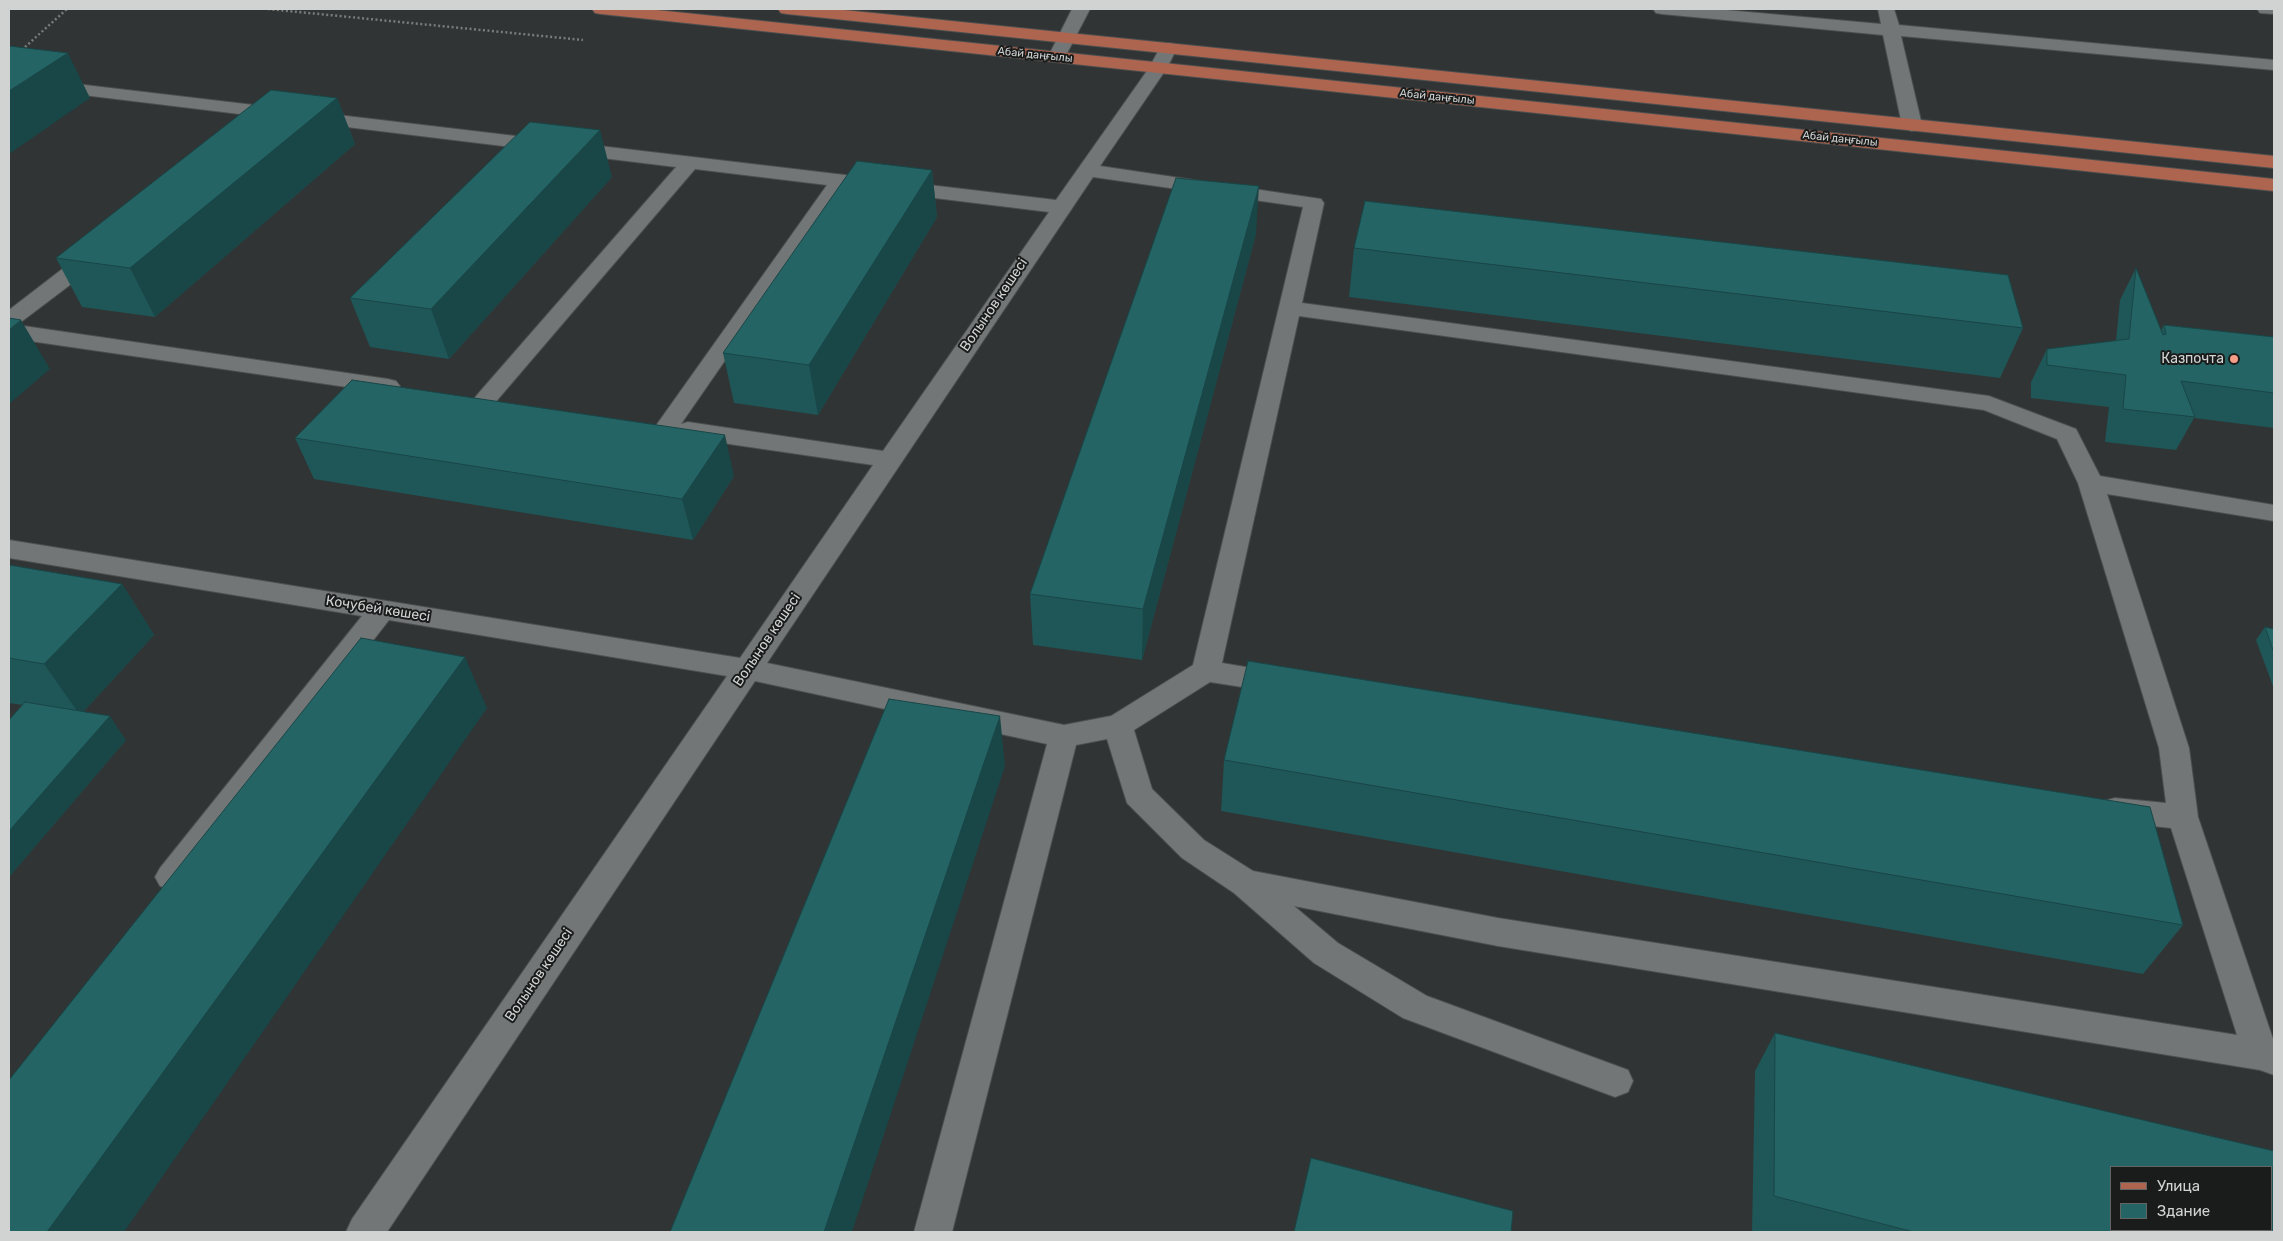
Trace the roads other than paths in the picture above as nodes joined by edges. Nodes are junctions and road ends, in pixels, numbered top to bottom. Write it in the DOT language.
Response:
graph roads {
  1 [pos="600,9"];
  2 [pos="787,9"];
  3 [pos="1081,9"];
  4 [pos="1662,9"];
  5 [pos="1886,9"];
  6 [pos="2266,9"];
  7 [pos="2274,10"];
  8 [pos="1891,30"];
  9 [pos="1068,38"];
  10 [pos="1057,57"];
  11 [pos="1163,58"];
  12 [pos="2274,65"];
  13 [pos="9,81"];
  14 [pos="281,113"];
  15 [pos="1912,126"];
  16 [pos="258,131"];
  17 [pos="691,162"];
  18 [pos="2274,162"];
  19 [pos="1087,170"];
  20 [pos="840,180"];
  21 [pos="2274,185"];
  22 [pos="1062,207"];
  23 [pos="110,244"];
  24 [pos="1291,308"];
  25 [pos="9,321"];
  26 [pos="9,331"];
  27 [pos="407,389"];
  28 [pos="513,405"];
  29 [pos="889,460"];
  30 [pos="2091,483"];
  31 [pos="2274,513"];
  32 [pos="9,549"];
  33 [pos="382,610"];
  34 [pos="747,669"];
  35 [pos="1206,671"];
  36 [pos="1305,687"];
  37 [pos="1118,726"];
  38 [pos="1064,736"];
  39 [pos="2088,807"];
  40 [pos="2183,817"];
  41 [pos="1245,884"];
  42 [pos="156,896"];
  43 [pos="2268,1056"];
  44 [pos="1615,1080"];
  45 [pos="365,1232"];
  46 [pos="933,1232"];
  1 -- 10 [label="main road, Абай даңғылы"];
  2 -- 9 [label="main road, Абай даңғылы"];
  3 -- 9 [label="street"];
  4 -- 8 [label="street"];
  5 -- 8 [label="street"];
  6 -- 7 [label="street"];
  8 -- 12 [label="street"];
  8 -- 15 [label="street"];
  9 -- 10 [label="street"];
  9 -- 11 [label="main road, Абай даңғылы"];
  10 -- 11 [label="main road, Абай даңғылы"];
  11 -- 15 [label="main road, Абай даңғылы"];
  11 -- 19 [label="street, Волынов көшесі"];
  11 -- 21 [label="main road, Абай даңғылы"];
  13 -- 14 [label="street"];
  14 -- 16 [label="street"];
  14 -- 17 [label="street"];
  15 -- 18 [label="main road, Абай даңғылы"];
  17 -- 20 [label="street"];
  17 -- 28 [label="street"];
  19 -- 22 [label="street, Волынов көшесі"];
  19 -- 24 [label="street"];
  20 -- 22 [label="street"];
  20 -- 29 [label="street"];
  22 -- 29 [label="street, Волынов көшесі"];
  23 -- 25 [label="street"];
  24 -- 30 [label="street"];
  24 -- 35 [label="street"];
  26 -- 27 [label="street"];
  29 -- 34 [label="street, Волынов көшесі"];
  30 -- 31 [label="street"];
  30 -- 40 [label="street"];
  32 -- 33 [label="street, Кочубей көшесі"];
  33 -- 34 [label="street, Кочубей көшесі"];
  33 -- 42 [label="street"];
  34 -- 38 [label="street, Кочубей көшесі"];
  34 -- 45 [label="street, Волынов көшесі"];
  35 -- 36 [label="street"];
  35 -- 37 [label="street"];
  37 -- 38 [label="street"];
  37 -- 41 [label="street"];
  38 -- 46 [label="street"];
  39 -- 40 [label="street"];
  40 -- 43 [label="street"];
  41 -- 43 [label="street"];
  41 -- 44 [label="street"];
}
